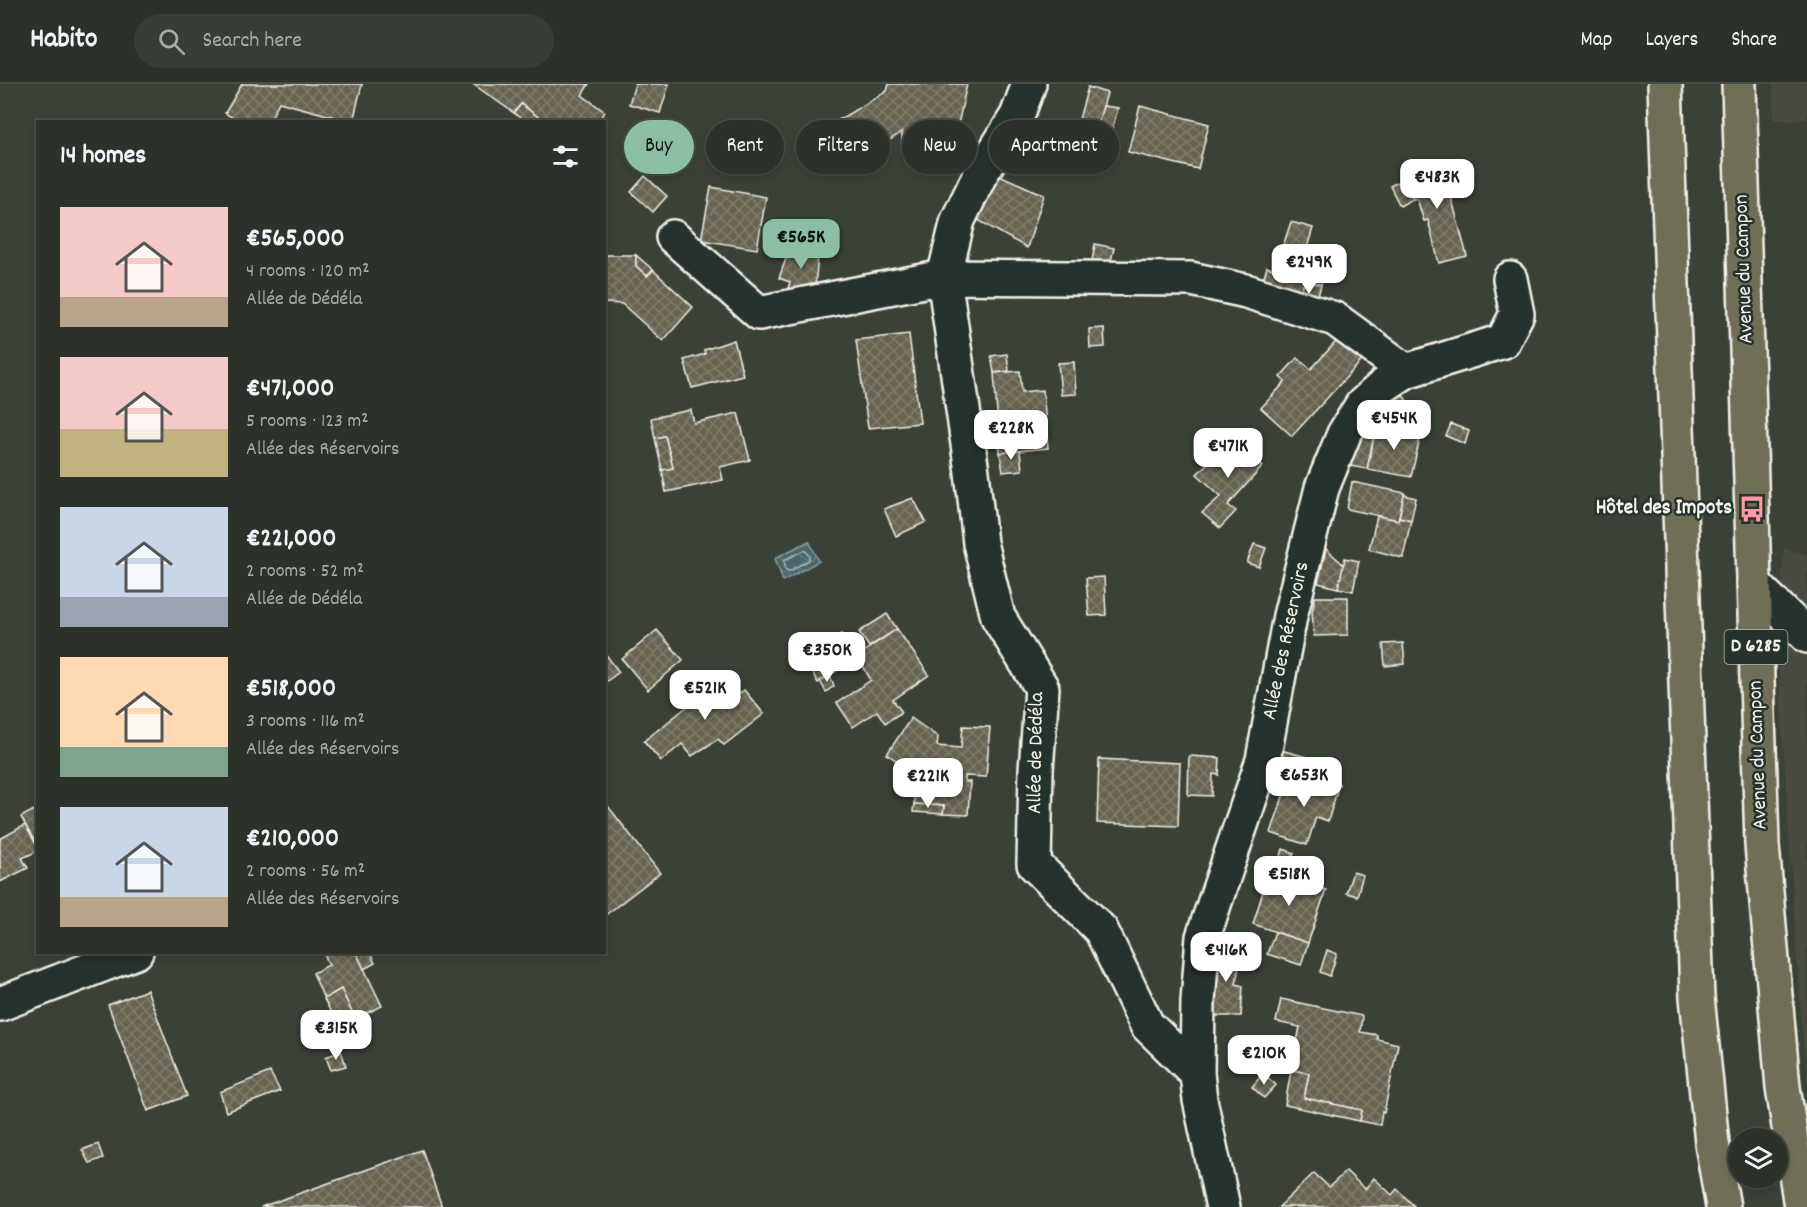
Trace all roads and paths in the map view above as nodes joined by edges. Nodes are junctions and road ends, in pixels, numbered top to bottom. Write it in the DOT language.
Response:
graph roads {
  1 [pos="1029,84"];
  2 [pos="1665,84"];
  3 [pos="1740,84"];
  4 [pos="673,237"];
  5 [pos="944,278"];
  6 [pos="1510,279"];
  7 [pos="1406,371"];
  8 [pos="1754,584"];
  9 [pos="1807,636"];
  10 [pos="131,954"];
  11 [pos="0,1004"];
  12 [pos="1197,1074"];
  13 [pos="1223,1207"];
  14 [pos="1723,1207"];
  15 [pos="1801,1207"];
  1 -- 5 [label="street, Allée de Dédéla"];
  2 -- 14 [label="main road"];
  3 -- 8 [label="main road, Avenue du Campon / D 6285"];
  4 -- 5 [label="street"];
  5 -- 7 [label="street"];
  5 -- 12 [label="street, Allée de Dédéla"];
  6 -- 7 [label="street, Allée des Réservoirs"];
  7 -- 12 [label="street, Allée des Réservoirs"];
  8 -- 9 [label="street"];
  8 -- 15 [label="main road, Avenue du Campon / D 6285"];
  10 -- 11 [label="street"];
  12 -- 13 [label="street, Allée des Réservoirs"];
}
